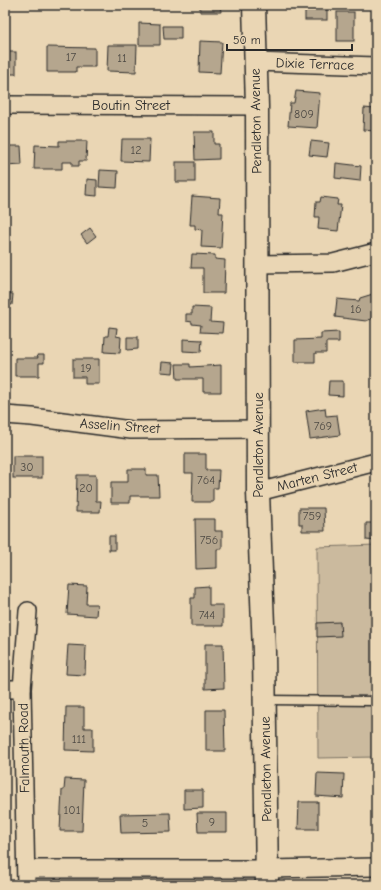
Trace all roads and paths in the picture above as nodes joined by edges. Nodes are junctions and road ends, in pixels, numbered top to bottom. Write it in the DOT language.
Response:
graph roads {
  1 [pos="254,5"];
  2 [pos="255,62"];
  3 [pos="376,66"];
  4 [pos="5,105"];
  5 [pos="257,106"];
  6 [pos="376,252"];
  7 [pos="257,264"];
  8 [pos="5,415"];
  9 [pos="259,429"];
  10 [pos="376,462"];
  11 [pos="258,492"];
  12 [pos="28,611"];
  13 [pos="5,689"];
  14 [pos="22,689"];
  15 [pos="265,700"];
  16 [pos="376,701"];
  17 [pos="376,867"];
  18 [pos="26,877"];
  19 [pos="267,877"];
  1 -- 2 [label="street, Pendleton Avenue"];
  2 -- 3 [label="street, Dixie Terrace"];
  2 -- 5 [label="street, Pendleton Avenue"];
  4 -- 5 [label="street, Boutin Street"];
  5 -- 7 [label="street, Pendleton Avenue"];
  6 -- 7 [label="street"];
  7 -- 9 [label="street, Pendleton Avenue"];
  8 -- 9 [label="street, Asselin Street"];
  9 -- 11 [label="street, Pendleton Avenue"];
  10 -- 11 [label="street, Marten Street"];
  11 -- 15 [label="street, Pendleton Avenue"];
  12 -- 14 [label="street, Falmouth Road"];
  13 -- 14 [label="street"];
  14 -- 18 [label="street, Falmouth Road"];
  15 -- 16 [label="lane"];
  15 -- 19 [label="street, Pendleton Avenue"];
  17 -- 19 [label="street"];
  18 -- 19 [label="street"];
}
